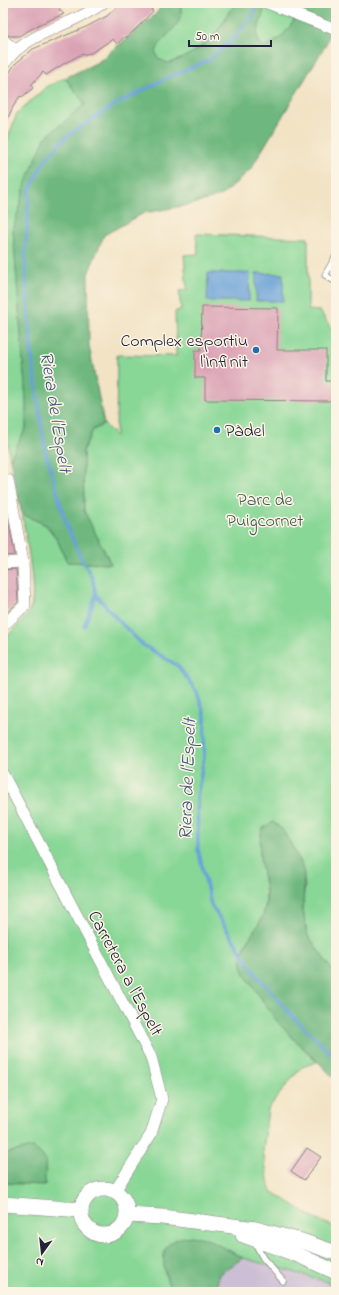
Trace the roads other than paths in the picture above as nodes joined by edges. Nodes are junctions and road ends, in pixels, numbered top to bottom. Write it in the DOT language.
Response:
graph roads {
  1 [pos="103,3"];
  2 [pos="267,3"];
  3 [pos="336,30"];
  4 [pos="3,40"];
  5 [pos="16,50"];
  6 [pos="3,66"];
  7 [pos="336,256"];
  8 [pos="336,282"];
  9 [pos="5,480"];
  10 [pos="23,562"];
  11 [pos="3,563"];
  12 [pos="3,626"];
  13 [pos="3,774"];
  14 [pos="116,1192"];
  15 [pos="3,1204"];
  16 [pos="81,1210"];
  17 [pos="127,1215"];
  18 [pos="258,1234"];
  19 [pos="336,1253"];
  20 [pos="336,1260"];
  21 [pos="336,1272"];
  22 [pos="283,1281"];
  1 -- 5 [label="street"];
  2 -- 3 [label="street"];
  4 -- 5 [label="street"];
  5 -- 6 [label="street"];
  7 -- 8 [label="lane"];
  9 -- 10 [label="street"];
  10 -- 11 [label="street"];
  10 -- 12 [label="street"];
  13 -- 14 [label="street, Carretera a l'Espelt"];
  14 -- 16 [label="street"];
  14 -- 17 [label="street"];
  15 -- 16 [label="street"];
  16 -- 17 [label="street"];
  17 -- 18 [label="street"];
  18 -- 19 [label="street"];
  18 -- 20 [label="street"];
  18 -- 21 [label="street"];
  18 -- 22 [label="lane"];
}
